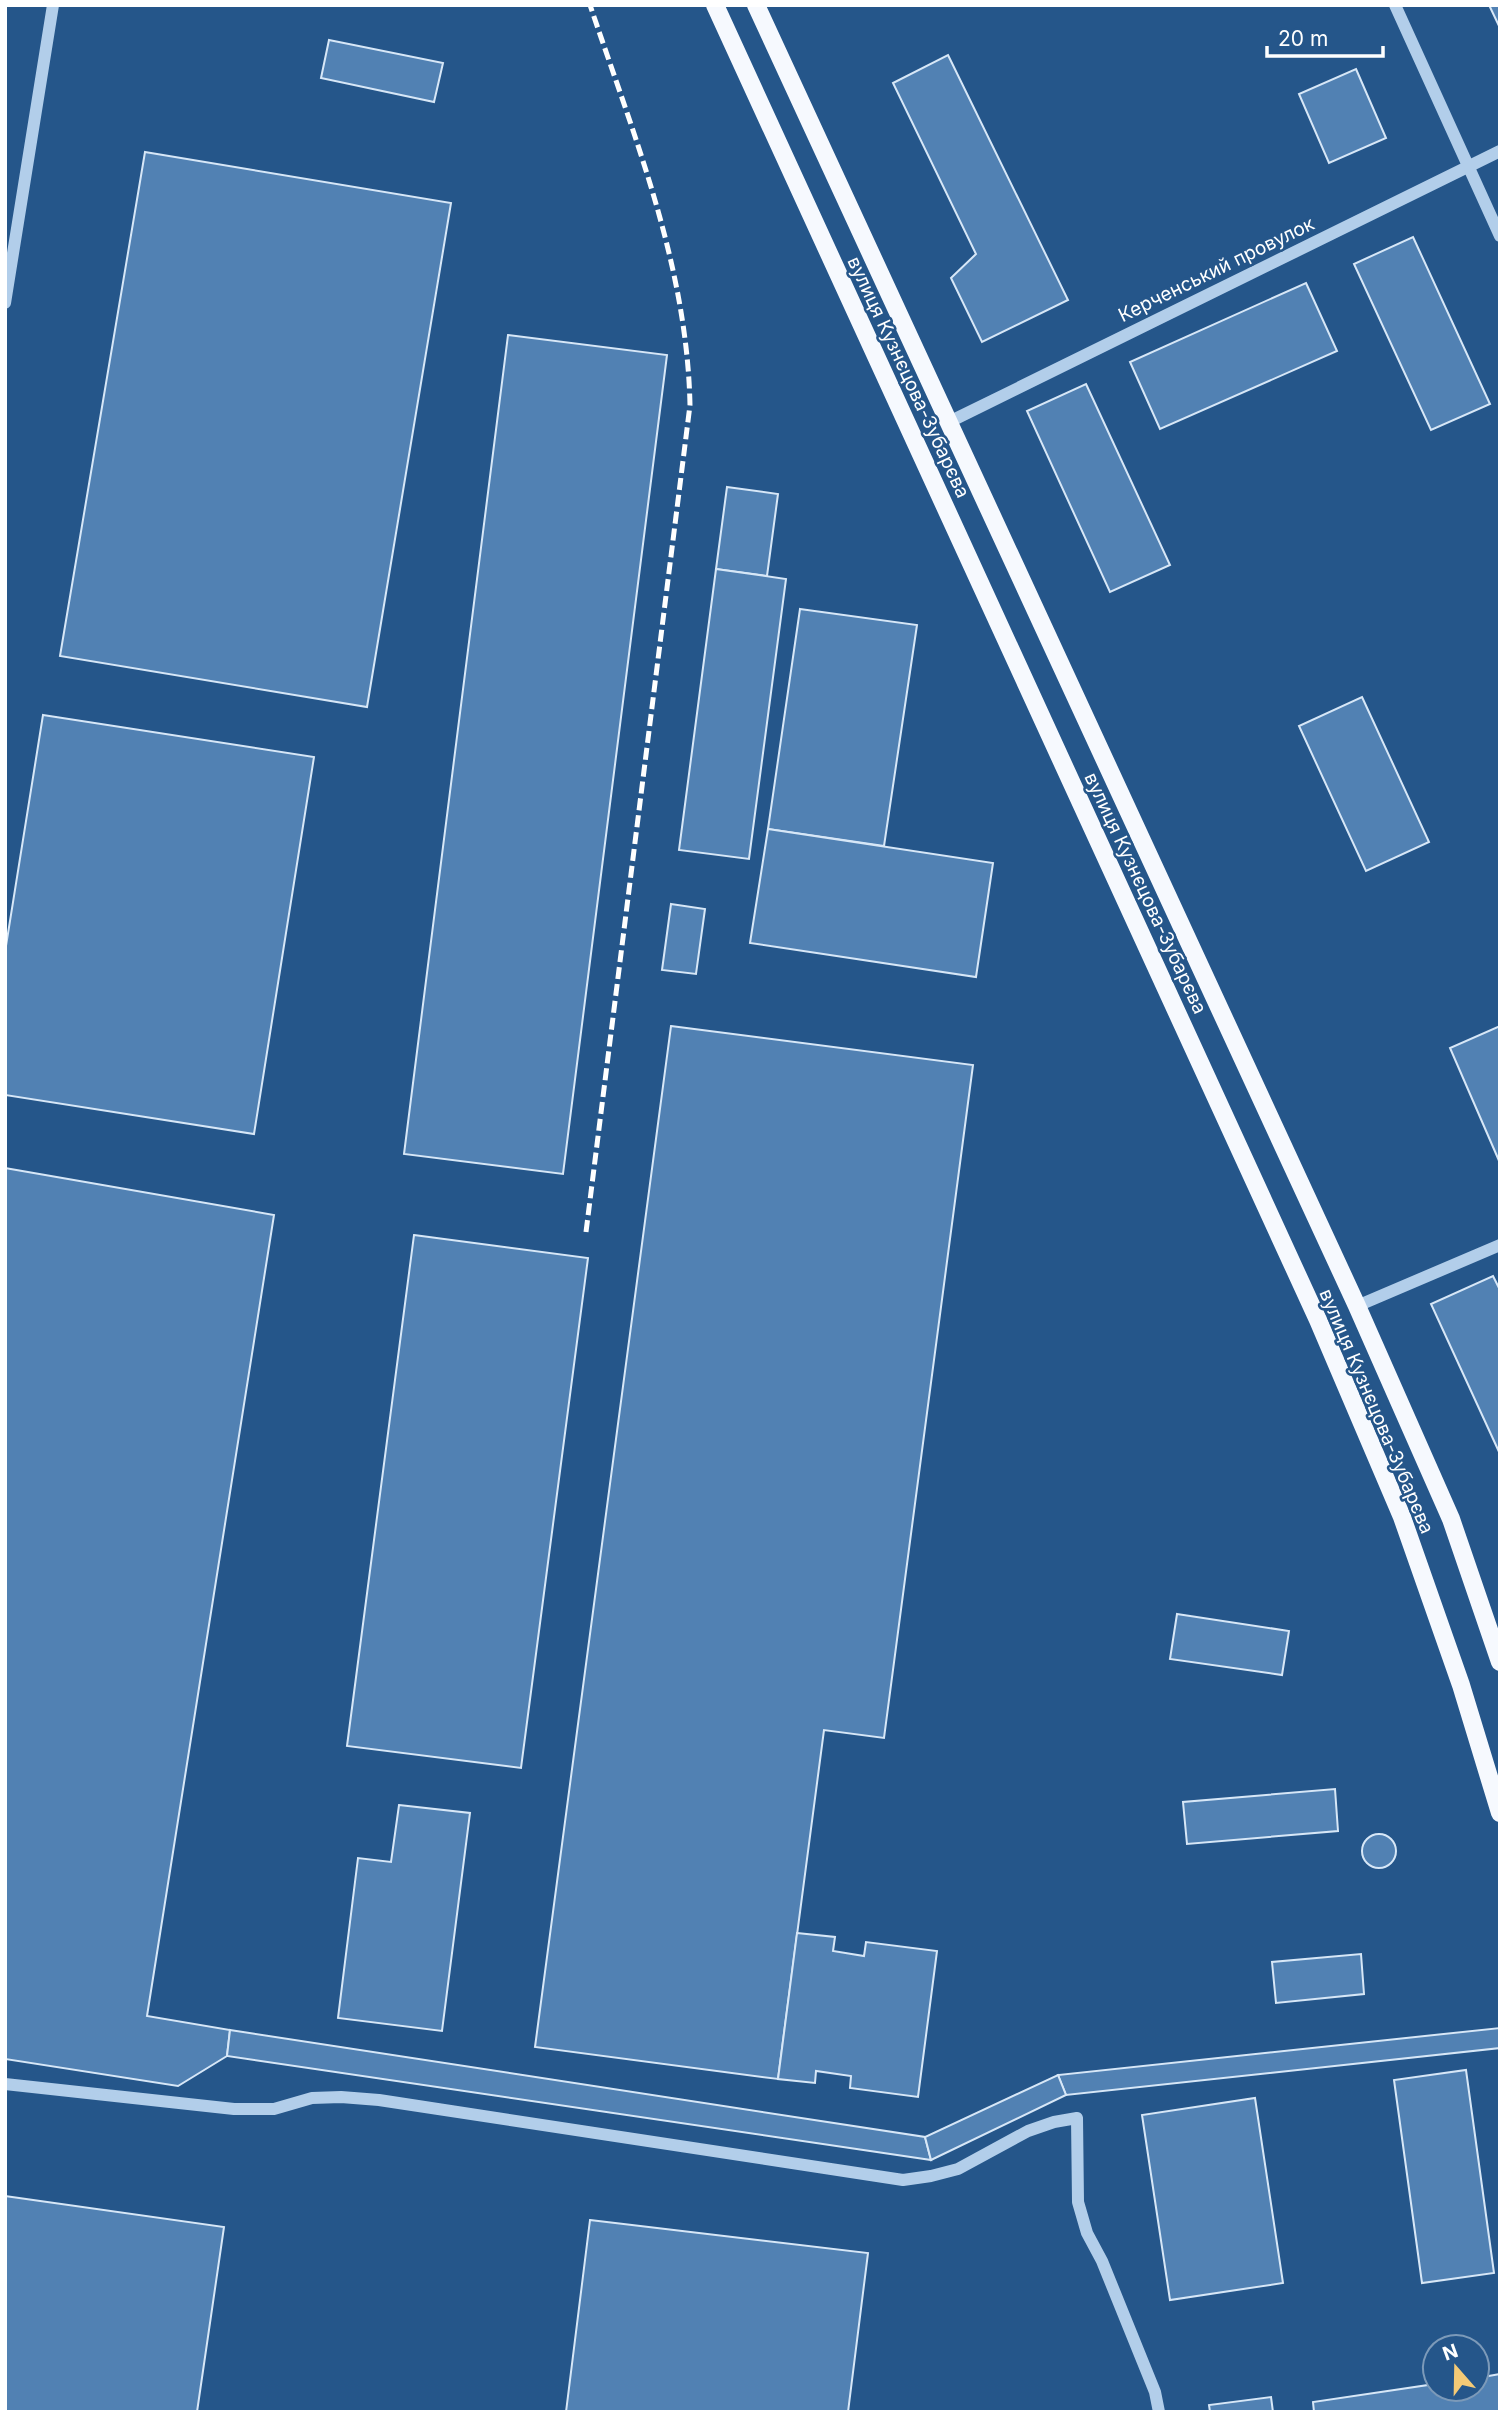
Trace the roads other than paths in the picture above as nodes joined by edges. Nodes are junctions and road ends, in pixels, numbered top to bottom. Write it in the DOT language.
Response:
graph roads {
  1 [pos="53,5"];
  2 [pos="715,5"];
  3 [pos="756,5"];
  4 [pos="1395,5"];
  5 [pos="1500,151"];
  6 [pos="1468,167"];
  7 [pos="1500,236"];
  8 [pos="5,303"];
  9 [pos="949,422"];
  10 [pos="1500,1245"];
  11 [pos="1357,1306"];
  12 [pos="1500,1662"];
  13 [pos="1500,1813"];
  14 [pos="5,2084"];
  15 [pos="1159,2412"];
  1 -- 8 [label="street"];
  2 -- 13 [label="main road, вулиця Кузнєцова-Зубарєва"];
  3 -- 9 [label="main road, вулиця Кузнєцова-Зубарєва"];
  4 -- 6 [label="street"];
  5 -- 6 [label="street, Керченський провулок"];
  6 -- 7 [label="street"];
  6 -- 9 [label="street, Керченський провулок"];
  9 -- 11 [label="main road, вулиця Кузнєцова-Зубарєва"];
  10 -- 11 [label="street"];
  11 -- 12 [label="main road, вулиця Кузнєцова-Зубарєва"];
  14 -- 15 [label="street"];
}
